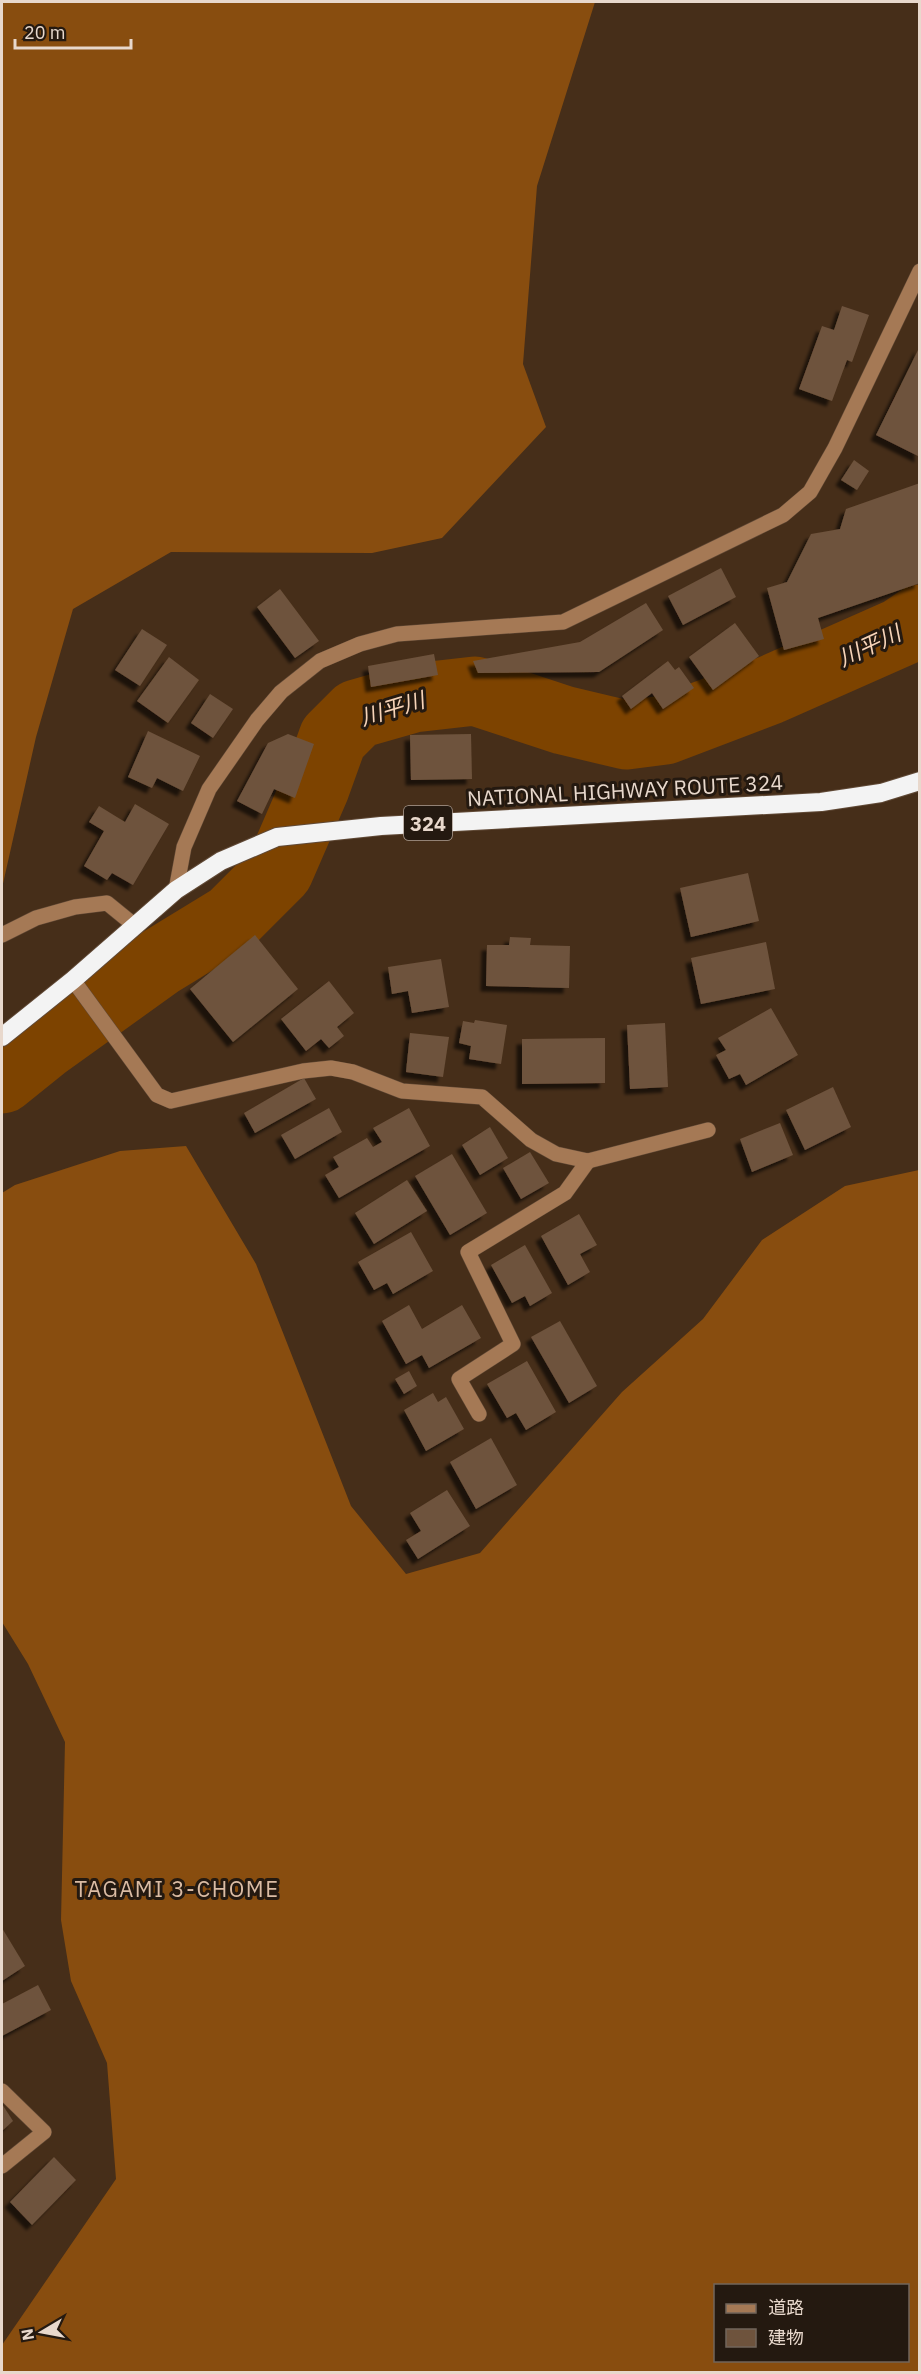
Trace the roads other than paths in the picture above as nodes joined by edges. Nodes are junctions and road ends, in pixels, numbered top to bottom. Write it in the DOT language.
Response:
graph roads {
  1 [pos="920,271"];
  2 [pos="920,781"];
  3 [pos="176,890"];
  4 [pos="134,925"];
  5 [pos="2,935"];
  6 [pos="72,980"];
  7 [pos="2,1037"];
  8 [pos="708,1130"];
  9 [pos="588,1161"];
  10 [pos="479,1414"];
  11 [pos="2,2091"];
  12 [pos="2,2166"];
  1 -- 3 [label="street"];
  2 -- 3 [label="highway, NATIONAL HIGHWAY ROUTE 324 / 324"];
  3 -- 4 [label="highway, NATIONAL HIGHWAY ROUTE 324 / 324"];
  4 -- 5 [label="street"];
  4 -- 6 [label="highway, NATIONAL HIGHWAY ROUTE 324 / 324"];
  6 -- 7 [label="highway, NATIONAL HIGHWAY ROUTE 324 / 324"];
  6 -- 9 [label="street"];
  8 -- 9 [label="street"];
  9 -- 10 [label="street"];
  11 -- 12 [label="street"];
}
